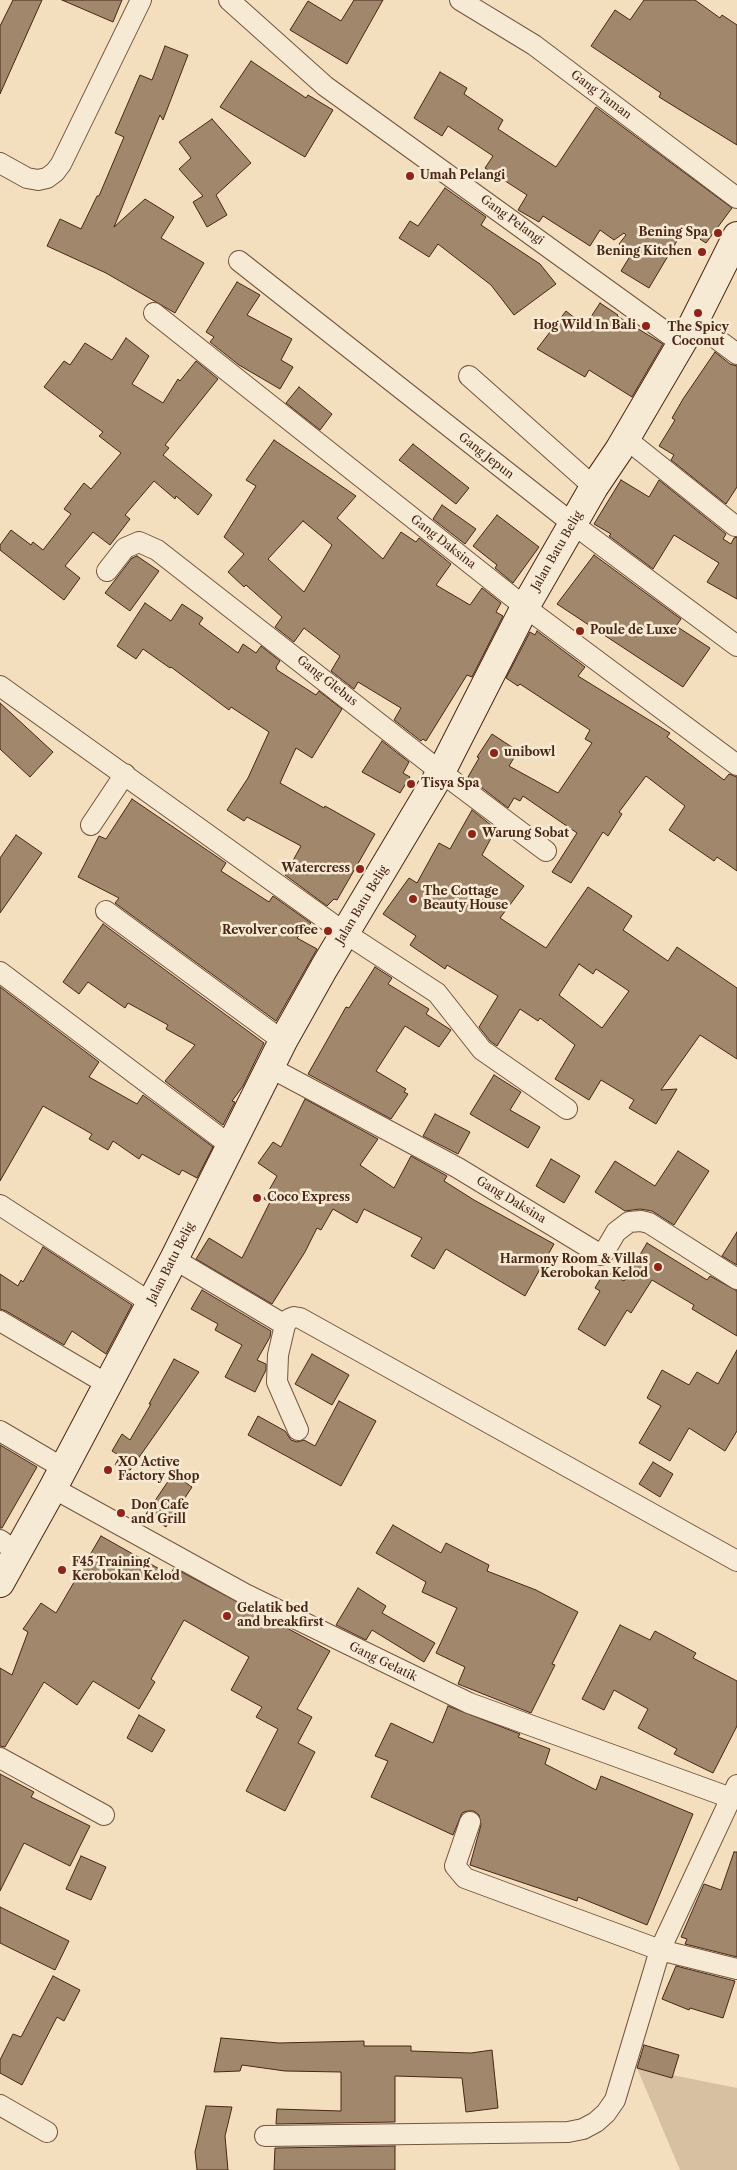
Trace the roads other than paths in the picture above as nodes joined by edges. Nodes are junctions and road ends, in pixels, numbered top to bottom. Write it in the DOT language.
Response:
graph roads {
  1 [pos="142,0"];
  2 [pos="229,0"];
  3 [pos="460,0"];
  4 [pos="0,163"];
  5 [pos="737,198"];
  6 [pos="737,236"];
  7 [pos="239,261"];
  8 [pos="154,313"];
  9 [pos="688,332"];
  10 [pos="737,354"];
  11 [pos="469,376"];
  12 [pos="625,438"];
  13 [pos="594,487"];
  14 [pos="573,524"];
  15 [pos="734,526"];
  16 [pos="107,571"];
  17 [pos="525,607"];
  18 [pos="737,646"];
  19 [pos="0,686"];
  20 [pos="737,765"];
  21 [pos="441,772"];
  22 [pos="125,774"];
  23 [pos="91,825"];
  24 [pos="546,852"];
  25 [pos="106,911"];
  26 [pos="345,933"];
  27 [pos="0,972"];
  28 [pos="283,1041"];
  29 [pos="271,1068"];
  30 [pos="567,1110"];
  31 [pos="231,1146"];
  32 [pos="0,1205"];
  33 [pos="174,1259"];
  34 [pos="737,1280"];
  35 [pos="150,1303"];
  36 [pos="0,1321"];
  37 [pos="285,1325"];
  38 [pos="107,1384"];
  39 [pos="298,1430"];
  40 [pos="0,1431"];
  41 [pos="58,1478"];
  42 [pos="9,1546"];
  43 [pos="737,1561"];
  44 [pos="0,1582"];
  45 [pos="0,1758"];
  46 [pos="734,1792"];
  47 [pos="104,1815"];
  48 [pos="470,1822"];
  49 [pos="660,1950"];
  50 [pos="737,1969"];
  51 [pos="0,2105"];
  52 [pos="47,2132"];
  53 [pos="265,2136"];
  1 -- 4 [label="street"];
  2 -- 9 [label="street, Gang Pelangi"];
  3 -- 5 [label="street, Gang Taman"];
  6 -- 9 [label="street, Jalan Batu Belig"];
  7 -- 14 [label="street, Gang Jepun"];
  8 -- 17 [label="street, Gang Daksina"];
  9 -- 10 [label="street"];
  9 -- 12 [label="street, Jalan Batu Belig"];
  11 -- 13 [label="street"];
  12 -- 13 [label="street, Jalan Batu Belig"];
  12 -- 15 [label="street"];
  13 -- 14 [label="street, Jalan Batu Belig"];
  14 -- 17 [label="street, Jalan Batu Belig"];
  14 -- 18 [label="street, Gang Jepun"];
  16 -- 21 [label="street, Gang Glebus"];
  17 -- 20 [label="street, Gang Daksina"];
  17 -- 21 [label="street, Jalan Batu Belig"];
  19 -- 22 [label="street"];
  21 -- 24 [label="street, Gang Glebus"];
  21 -- 26 [label="street, Jalan Batu Belig"];
  22 -- 23 [label="street"];
  22 -- 26 [label="street"];
  25 -- 28 [label="street"];
  26 -- 28 [label="street, Jalan Batu Belig"];
  26 -- 30 [label="street"];
  27 -- 31 [label="street"];
  28 -- 29 [label="street, Jalan Batu Belig"];
  29 -- 31 [label="street, Jalan Batu Belig"];
  29 -- 34 [label="street, Gang Daksina"];
  31 -- 33 [label="street, Jalan Batu Belig"];
  32 -- 35 [label="street"];
  33 -- 35 [label="street, Jalan Batu Belig"];
  33 -- 37 [label="street"];
  35 -- 38 [label="street, Jalan Batu Belig"];
  36 -- 38 [label="street"];
  37 -- 39 [label="street"];
  37 -- 43 [label="street"];
  38 -- 41 [label="street, Jalan Batu Belig"];
  40 -- 41 [label="street, Gang Gelatik"];
  41 -- 42 [label="street, Jalan Batu Belig"];
  41 -- 46 [label="street, Gang Gelatik"];
  42 -- 44 [label="street, Jalan Batu Belig"];
  45 -- 47 [label="street"];
  46 -- 49 [label="street"];
  48 -- 49 [label="street"];
  49 -- 50 [label="street"];
  49 -- 53 [label="street"];
  51 -- 52 [label="street"];
}
